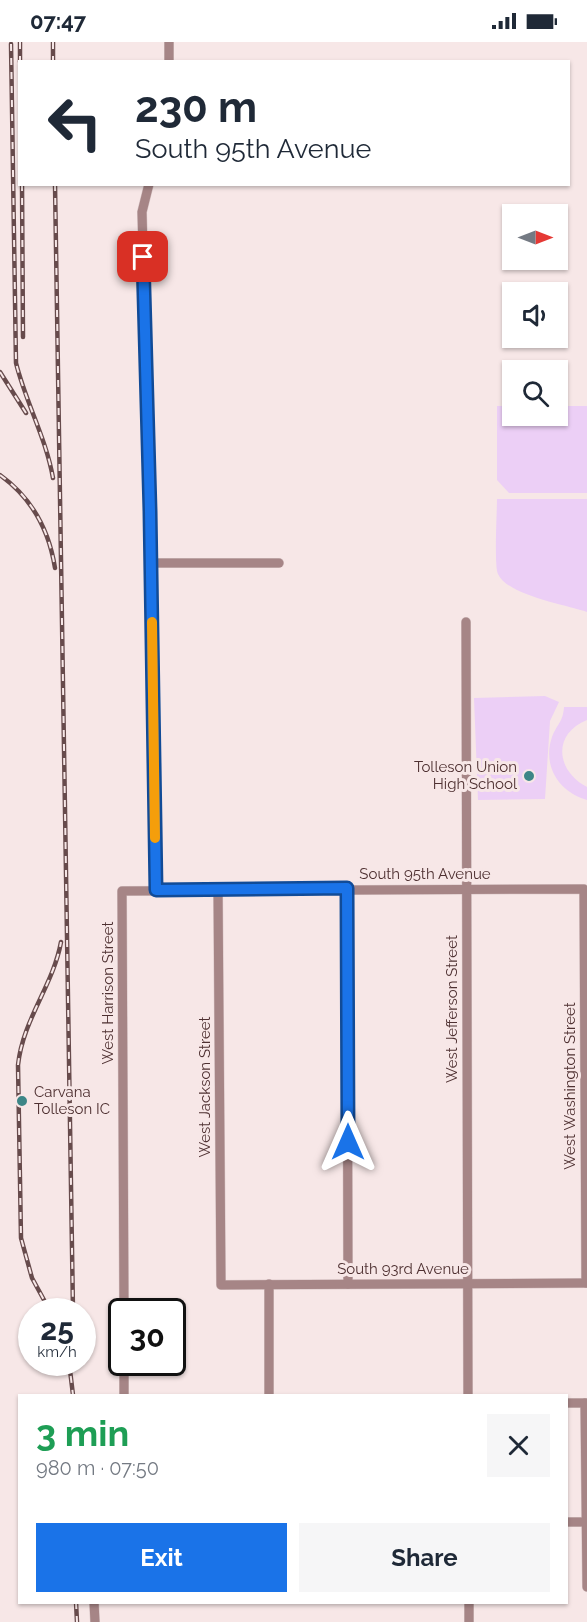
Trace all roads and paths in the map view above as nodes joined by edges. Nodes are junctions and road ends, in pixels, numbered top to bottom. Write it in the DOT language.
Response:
graph roads {
  1 [pos="169,42"];
  2 [pos="169,60"];
  3 [pos="148,186"];
  4 [pos="151,563"];
  5 [pos="279,563"];
  6 [pos="466,622"];
  7 [pos="347,888"];
  8 [pos="218,889"];
  9 [pos="467,889"];
  10 [pos="584,889"];
  11 [pos="156,890"];
  12 [pos="122,891"];
  13 [pos="586,1044"];
  14 [pos="586,1283"];
  15 [pos="269,1284"];
  16 [pos="348,1284"];
  17 [pos="468,1284"];
  18 [pos="221,1285"];
  19 [pos="124,1298"];
  20 [pos="124,1376"];
  21 [pos="124,1394"];
  22 [pos="269,1394"];
  23 [pos="468,1394"];
  24 [pos="586,1402"];
  25 [pos="568,1403"];
  26 [pos="568,1522"];
  27 [pos="587,1522"];
  28 [pos="587,1587"];
  29 [pos="94,1604"];
  30 [pos="469,1604"];
  31 [pos="95,1622"];
  32 [pos="469,1622"];
  1 -- 2 [label="street"];
  3 -- 4 [label="street"];
  4 -- 5 [label="street"];
  4 -- 11 [label="street"];
  6 -- 9 [label="street, West Jefferson Street"];
  7 -- 8 [label="street, South 95th Avenue"];
  7 -- 9 [label="street, South 95th Avenue"];
  7 -- 16 [label="street"];
  8 -- 11 [label="street, South 95th Avenue"];
  8 -- 18 [label="street, West Jackson Street"];
  9 -- 10 [label="street, South 95th Avenue"];
  9 -- 17 [label="street, West Jefferson Street"];
  10 -- 13 [label="street, West Washington Street"];
  11 -- 12 [label="street, South 95th Avenue"];
  12 -- 19 [label="street, West Harrison Street"];
  13 -- 14 [label="street, West Washington Street"];
  14 -- 17 [label="street, South 93rd Avenue"];
  15 -- 16 [label="street, South 93rd Avenue"];
  15 -- 18 [label="street, South 93rd Avenue"];
  15 -- 22 [label="street"];
  16 -- 17 [label="street, South 93rd Avenue"];
  17 -- 23 [label="street, West Jefferson Street"];
  20 -- 21 [label="street"];
  24 -- 25 [label="street"];
  24 -- 27 [label="street"];
  26 -- 27 [label="street"];
  27 -- 28 [label="street"];
  29 -- 31 [label="street"];
  30 -- 32 [label="street"];
}
